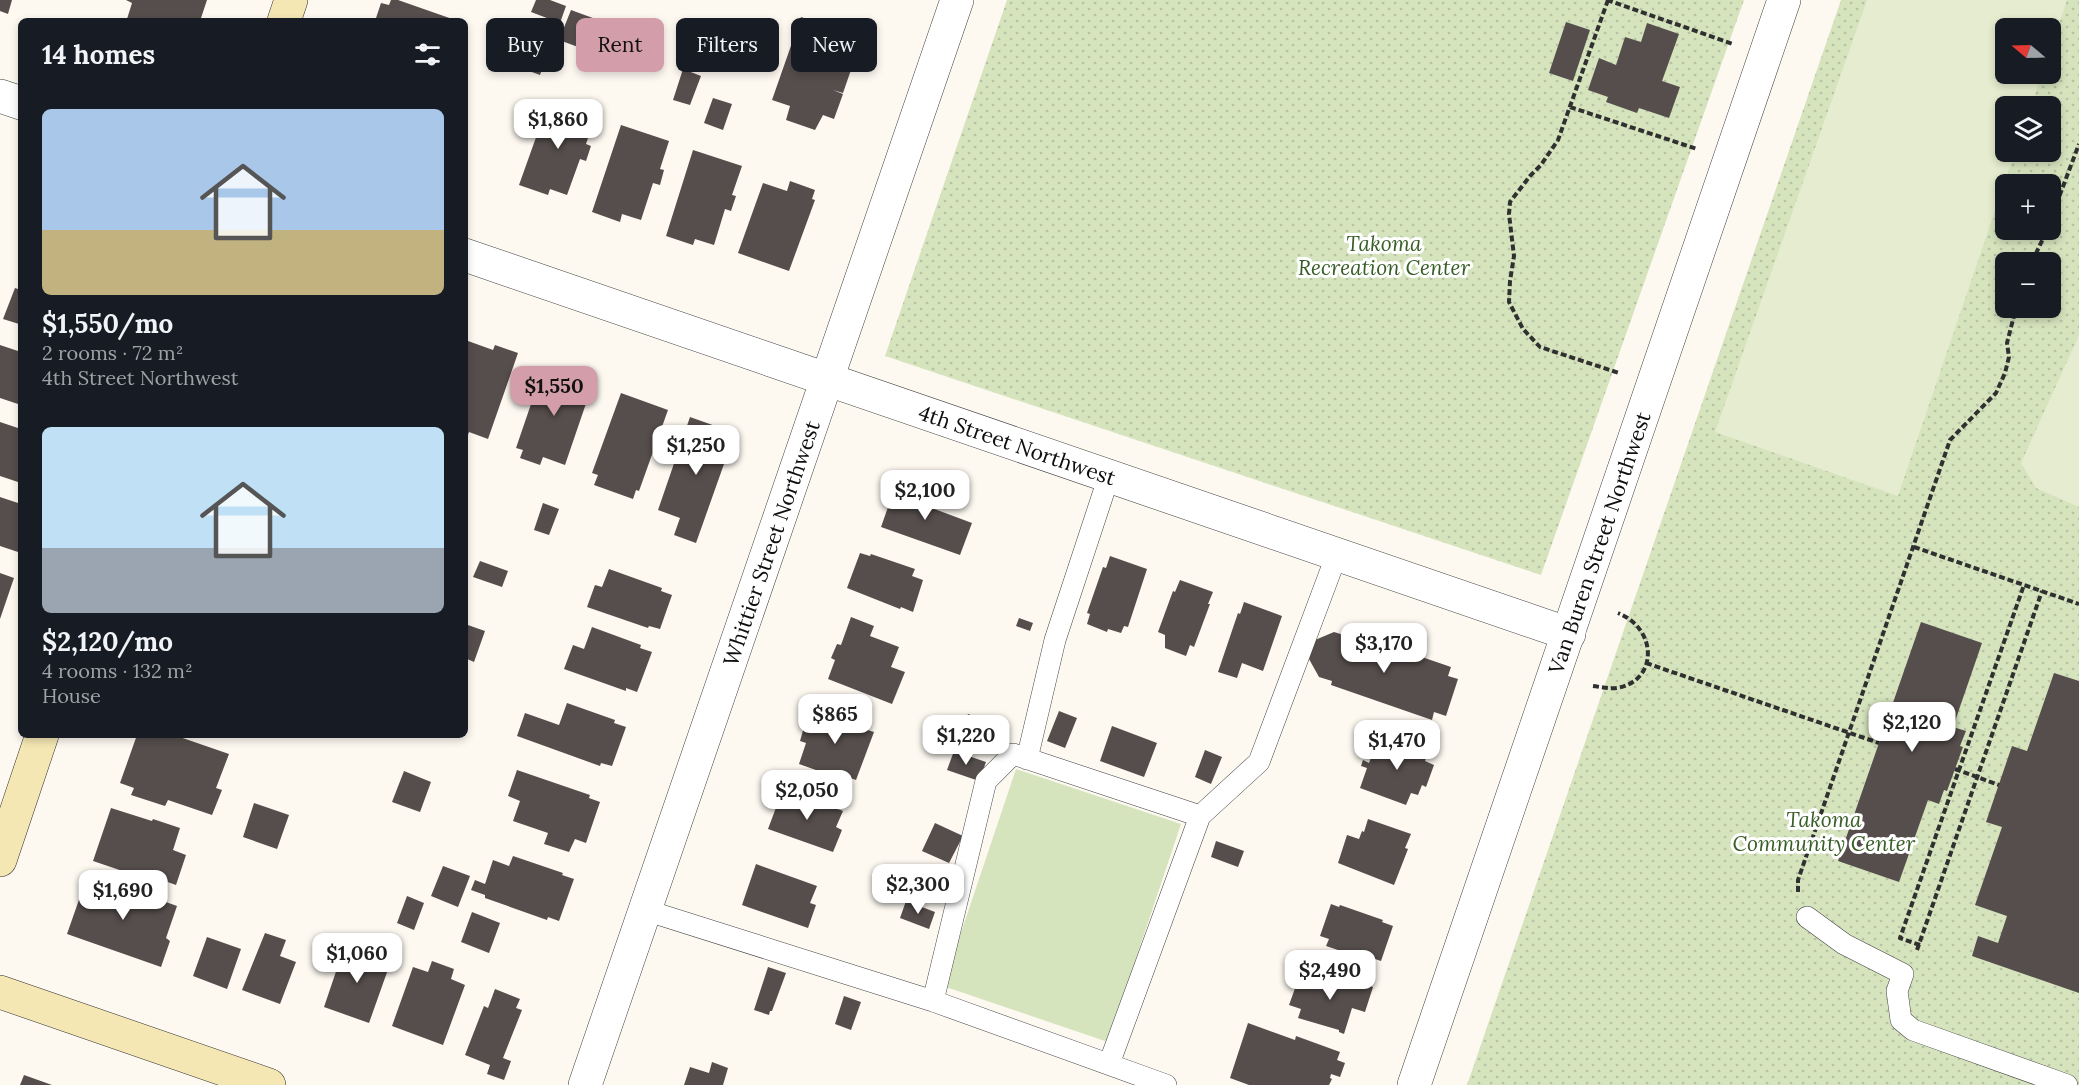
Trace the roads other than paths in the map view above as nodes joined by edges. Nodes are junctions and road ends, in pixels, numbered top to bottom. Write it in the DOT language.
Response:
graph roads {
  1 [pos="291,0"];
  2 [pos="957,0"];
  3 [pos="1784,0"];
  4 [pos="285,18"];
  5 [pos="0,96"];
  6 [pos="18,102"];
  7 [pos="468,256"];
  8 [pos="827,379"];
  9 [pos="1109,476"];
  10 [pos="1337,554"];
  11 [pos="1569,634"];
  12 [pos="41,738"];
  13 [pos="1027,759"];
  14 [pos="1200,816"];
  15 [pos="0,860"];
  16 [pos="645,910"];
  17 [pos="1807,916"];
  18 [pos="0,992"];
  19 [pos="933,1001"];
  20 [pos="1109,1064"];
  21 [pos="269,1085"];
  22 [pos="585,1085"];
  23 [pos="1166,1085"];
  24 [pos="1414,1085"];
  25 [pos="2067,1085"];
  1 -- 4 [label="street"];
  2 -- 8 [label="street, Whittier Street Northwest"];
  3 -- 11 [label="street, Van Buren Street Northwest"];
  5 -- 6 [label="street"];
  7 -- 8 [label="street, 4th Street Northwest"];
  8 -- 9 [label="street, 4th Street Northwest"];
  8 -- 16 [label="street, Whittier Street Northwest"];
  9 -- 10 [label="street, 4th Street Northwest"];
  9 -- 13 [label="lane"];
  10 -- 11 [label="street, 4th Street Northwest"];
  10 -- 14 [label="lane"];
  11 -- 24 [label="street, Van Buren Street Northwest"];
  12 -- 15 [label="street"];
  13 -- 14 [label="lane"];
  13 -- 19 [label="lane"];
  14 -- 20 [label="lane"];
  16 -- 19 [label="lane"];
  16 -- 22 [label="street, Whittier Street Northwest"];
  17 -- 25 [label="lane"];
  18 -- 21 [label="street"];
  19 -- 20 [label="lane"];
  20 -- 23 [label="lane"];
}
